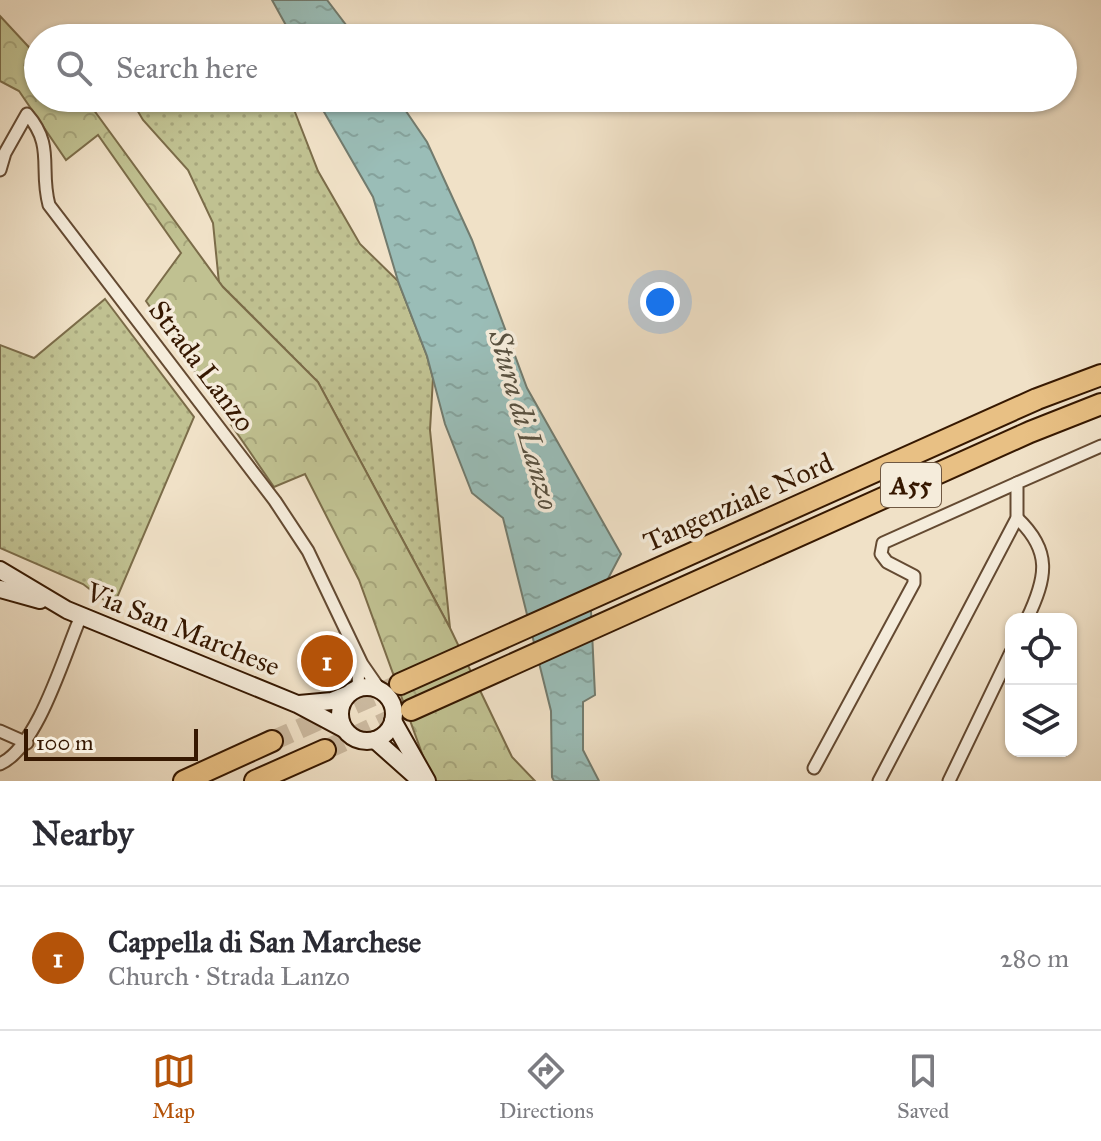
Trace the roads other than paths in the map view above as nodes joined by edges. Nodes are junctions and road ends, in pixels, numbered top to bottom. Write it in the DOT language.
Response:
graph roads {
  1 [pos="0,170"];
  2 [pos="1101,375"];
  3 [pos="1101,404"];
  4 [pos="1101,446"];
  5 [pos="1017,483"];
  6 [pos="1017,518"];
  7 [pos="0,570"];
  8 [pos="0,589"];
  9 [pos="50,602"];
  10 [pos="1030,613"];
  11 [pos="81,616"];
  12 [pos="355,647"];
  13 [pos="1005,664"];
  14 [pos="406,681"];
  15 [pos="380,690"];
  16 [pos="352,692"];
  17 [pos="297,704"];
  18 [pos="409,712"];
  19 [pos="344,729"];
  20 [pos="0,731"];
  21 [pos="375,740"];
  22 [pos="272,741"];
  23 [pos="27,743"];
  24 [pos="325,750"];
  25 [pos="0,764"];
  26 [pos="814,768"];
  27 [pos="184,781"];
  28 [pos="255,781"];
  29 [pos="421,781"];
  30 [pos="427,781"];
  31 [pos="879,781"];
  32 [pos="949,781"];
  1 -- 12 [label="street, Strada Lanzo"];
  2 -- 14 [label="highway, Tangenziale Nord / A55"];
  3 -- 18 [label="highway, Tangenziale Nord / A55"];
  4 -- 5 [label="street"];
  5 -- 6 [label="street"];
  5 -- 26 [label="street"];
  6 -- 10 [label="street"];
  6 -- 31 [label="street"];
  7 -- 9 [label="street, Via San Marchese"];
  8 -- 9 [label="street, Via San Marchese"];
  9 -- 11 [label="street, Via San Marchese"];
  11 -- 17 [label="street, Via San Marchese"];
  11 -- 23 [label="street"];
  12 -- 15 [label="street, Strada Lanzo"];
  12 -- 16 [label="street, Strada Lanzo"];
  13 -- 32 [label="street"];
  15 -- 16 [label="street, Via San Marchese"];
  15 -- 18 [label="street"];
  16 -- 17 [label="street, Via San Marchese"];
  16 -- 19 [label="street"];
  17 -- 19 [label="street, Via San Marchese"];
  18 -- 21 [label="street"];
  18 -- 30 [label="street"];
  19 -- 21 [label="street, Via San Marchese"];
  20 -- 23 [label="street"];
  21 -- 29 [label="street"];
  22 -- 27 [label="highway"];
  23 -- 25 [label="street"];
  24 -- 28 [label="highway"];
}
